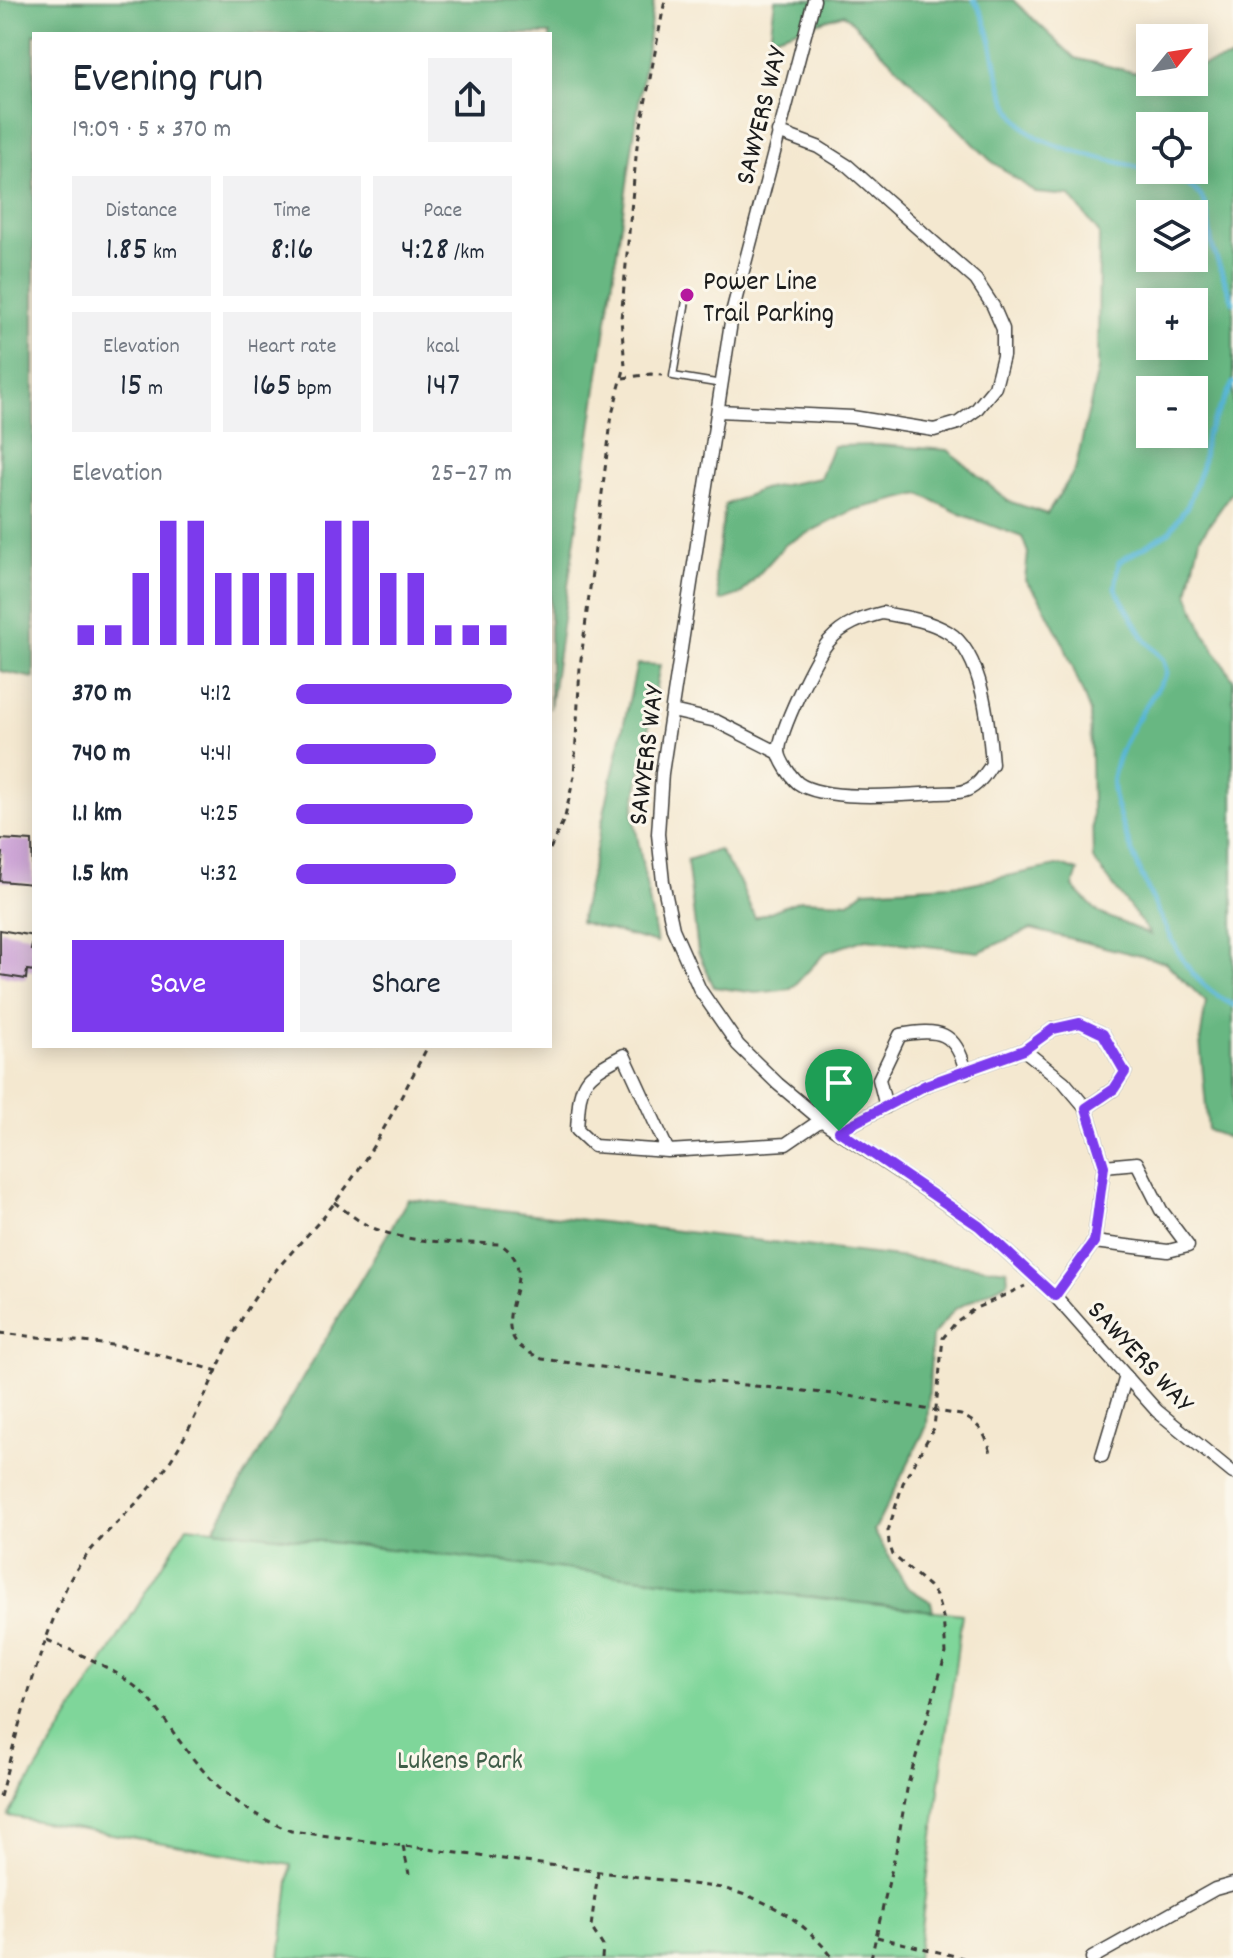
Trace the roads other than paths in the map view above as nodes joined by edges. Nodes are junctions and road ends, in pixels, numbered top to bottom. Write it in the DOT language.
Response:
graph roads {
  1 [pos="814,0"];
  2 [pos="778,132"];
  3 [pos="687,295"];
  4 [pos="722,384"];
  5 [pos="718,411"];
  6 [pos="672,711"];
  7 [pos="779,753"];
  8 [pos="1024,1050"];
  9 [pos="966,1072"];
  10 [pos="886,1107"];
  11 [pos="1086,1108"];
  12 [pos="821,1120"];
  13 [pos="839,1131"];
  14 [pos="668,1151"];
  15 [pos="1104,1166"];
  16 [pos="1094,1242"];
  17 [pos="1055,1296"];
  18 [pos="1126,1376"];
  19 [pos="1102,1456"];
  20 [pos="1233,1473"];
  21 [pos="1233,1884"];
  22 [pos="1092,1958"];
  1 -- 2 [label="street, SAWYERS WAY"];
  2 -- 4 [label="street, SAWYERS WAY"];
  2 -- 5 [label="street"];
  3 -- 4 [label="lane"];
  4 -- 5 [label="street, SAWYERS WAY"];
  5 -- 6 [label="street, SAWYERS WAY"];
  6 -- 7 [label="street"];
  6 -- 12 [label="street, SAWYERS WAY"];
  7 -- 7 [label="street"];
  8 -- 9 [label="street"];
  8 -- 11 [label="street"];
  8 -- 11 [label="street"];
  9 -- 10 [label="street"];
  9 -- 10 [label="street"];
  10 -- 13 [label="street"];
  11 -- 15 [label="street"];
  12 -- 13 [label="street, SAWYERS WAY"];
  12 -- 14 [label="street"];
  13 -- 17 [label="street, SAWYERS WAY"];
  14 -- 14 [label="street"];
  15 -- 16 [label="street"];
  15 -- 16 [label="street"];
  16 -- 17 [label="street"];
  17 -- 18 [label="street, SAWYERS WAY"];
  18 -- 19 [label="street"];
  18 -- 20 [label="street, SAWYERS WAY"];
  21 -- 22 [label="street"];
}
